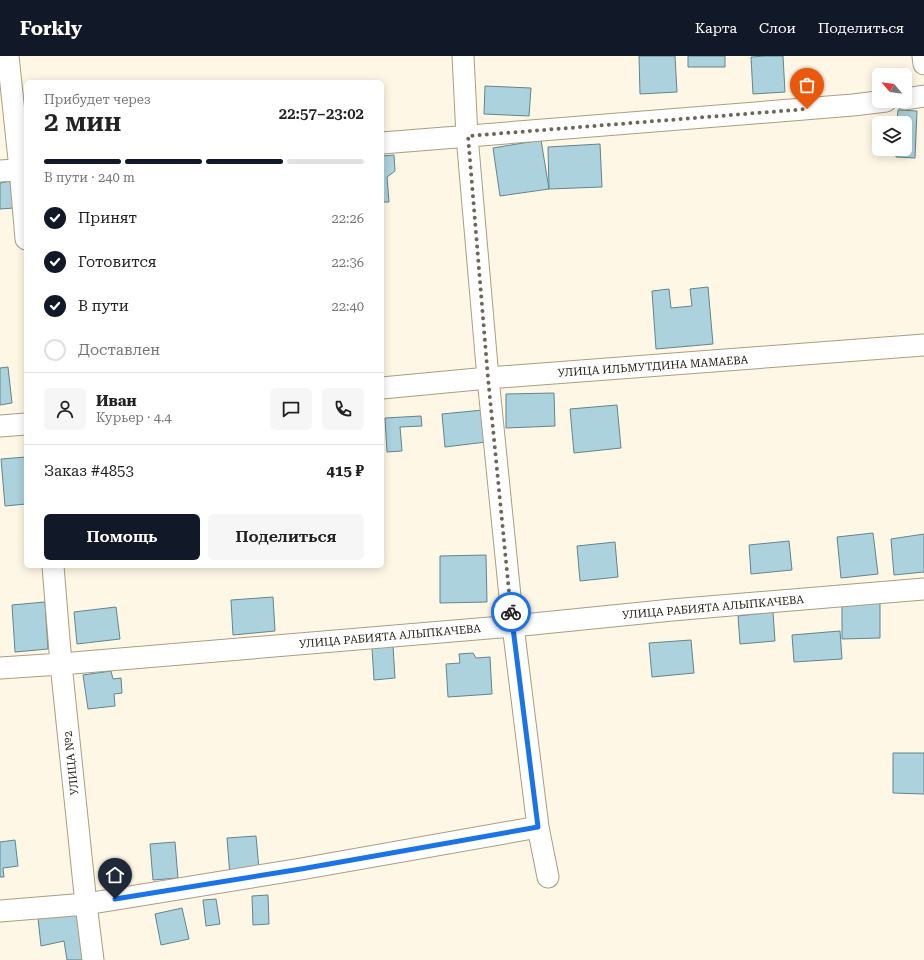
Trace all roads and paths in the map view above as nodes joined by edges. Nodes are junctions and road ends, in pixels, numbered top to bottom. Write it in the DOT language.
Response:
graph roads {
  1 [pos="8,56"];
  2 [pos="463,56"];
  3 [pos="923,56"];
  4 [pos="924,64"];
  5 [pos="924,96"];
  6 [pos="912,98"];
  7 [pos="872,103"];
  8 [pos="468,136"];
  9 [pos="384,143"];
  10 [pos="23,169"];
  11 [pos="0,171"];
  12 [pos="24,192"];
  13 [pos="924,346"];
  14 [pos="488,378"];
  15 [pos="384,388"];
  16 [pos="24,424"];
  17 [pos="0,426"];
  18 [pos="53,568"];
  19 [pos="924,590"];
  20 [pos="513,626"];
  21 [pos="61,664"];
  22 [pos="0,668"];
  23 [pos="538,827"];
  24 [pos="548,877"];
  25 [pos="86,904"];
  26 [pos="0,911"];
  27 [pos="93,960"];
  1 -- 10 [label="street"];
  2 -- 8 [label="street"];
  3 -- 4 [label="street"];
  5 -- 6 [label="street"];
  7 -- 8 [label="street"];
  8 -- 9 [label="street"];
  8 -- 14 [label="street"];
  10 -- 11 [label="street"];
  10 -- 12 [label="street"];
  13 -- 14 [label="street, УЛИЦА ИЛЬМУТДИНА МАМАЕВА"];
  14 -- 15 [label="street, УЛИЦА ИЛЬМУТДИНА МАМАЕВА"];
  14 -- 20 [label="street"];
  16 -- 17 [label="street"];
  18 -- 21 [label="street, УЛИЦА №2"];
  19 -- 20 [label="street, УЛИЦА РАБИЯТА АЛЫПКАЧЕВА"];
  20 -- 21 [label="street, УЛИЦА РАБИЯТА АЛЫПКАЧЕВА"];
  20 -- 23 [label="street"];
  21 -- 22 [label="street, УЛИЦА РАБИЯТА АЛЫПКАЧЕВА"];
  21 -- 25 [label="street, УЛИЦА №2"];
  23 -- 24 [label="street"];
  23 -- 25 [label="street"];
  25 -- 26 [label="street"];
  25 -- 27 [label="street, УЛИЦА №2"];
}
